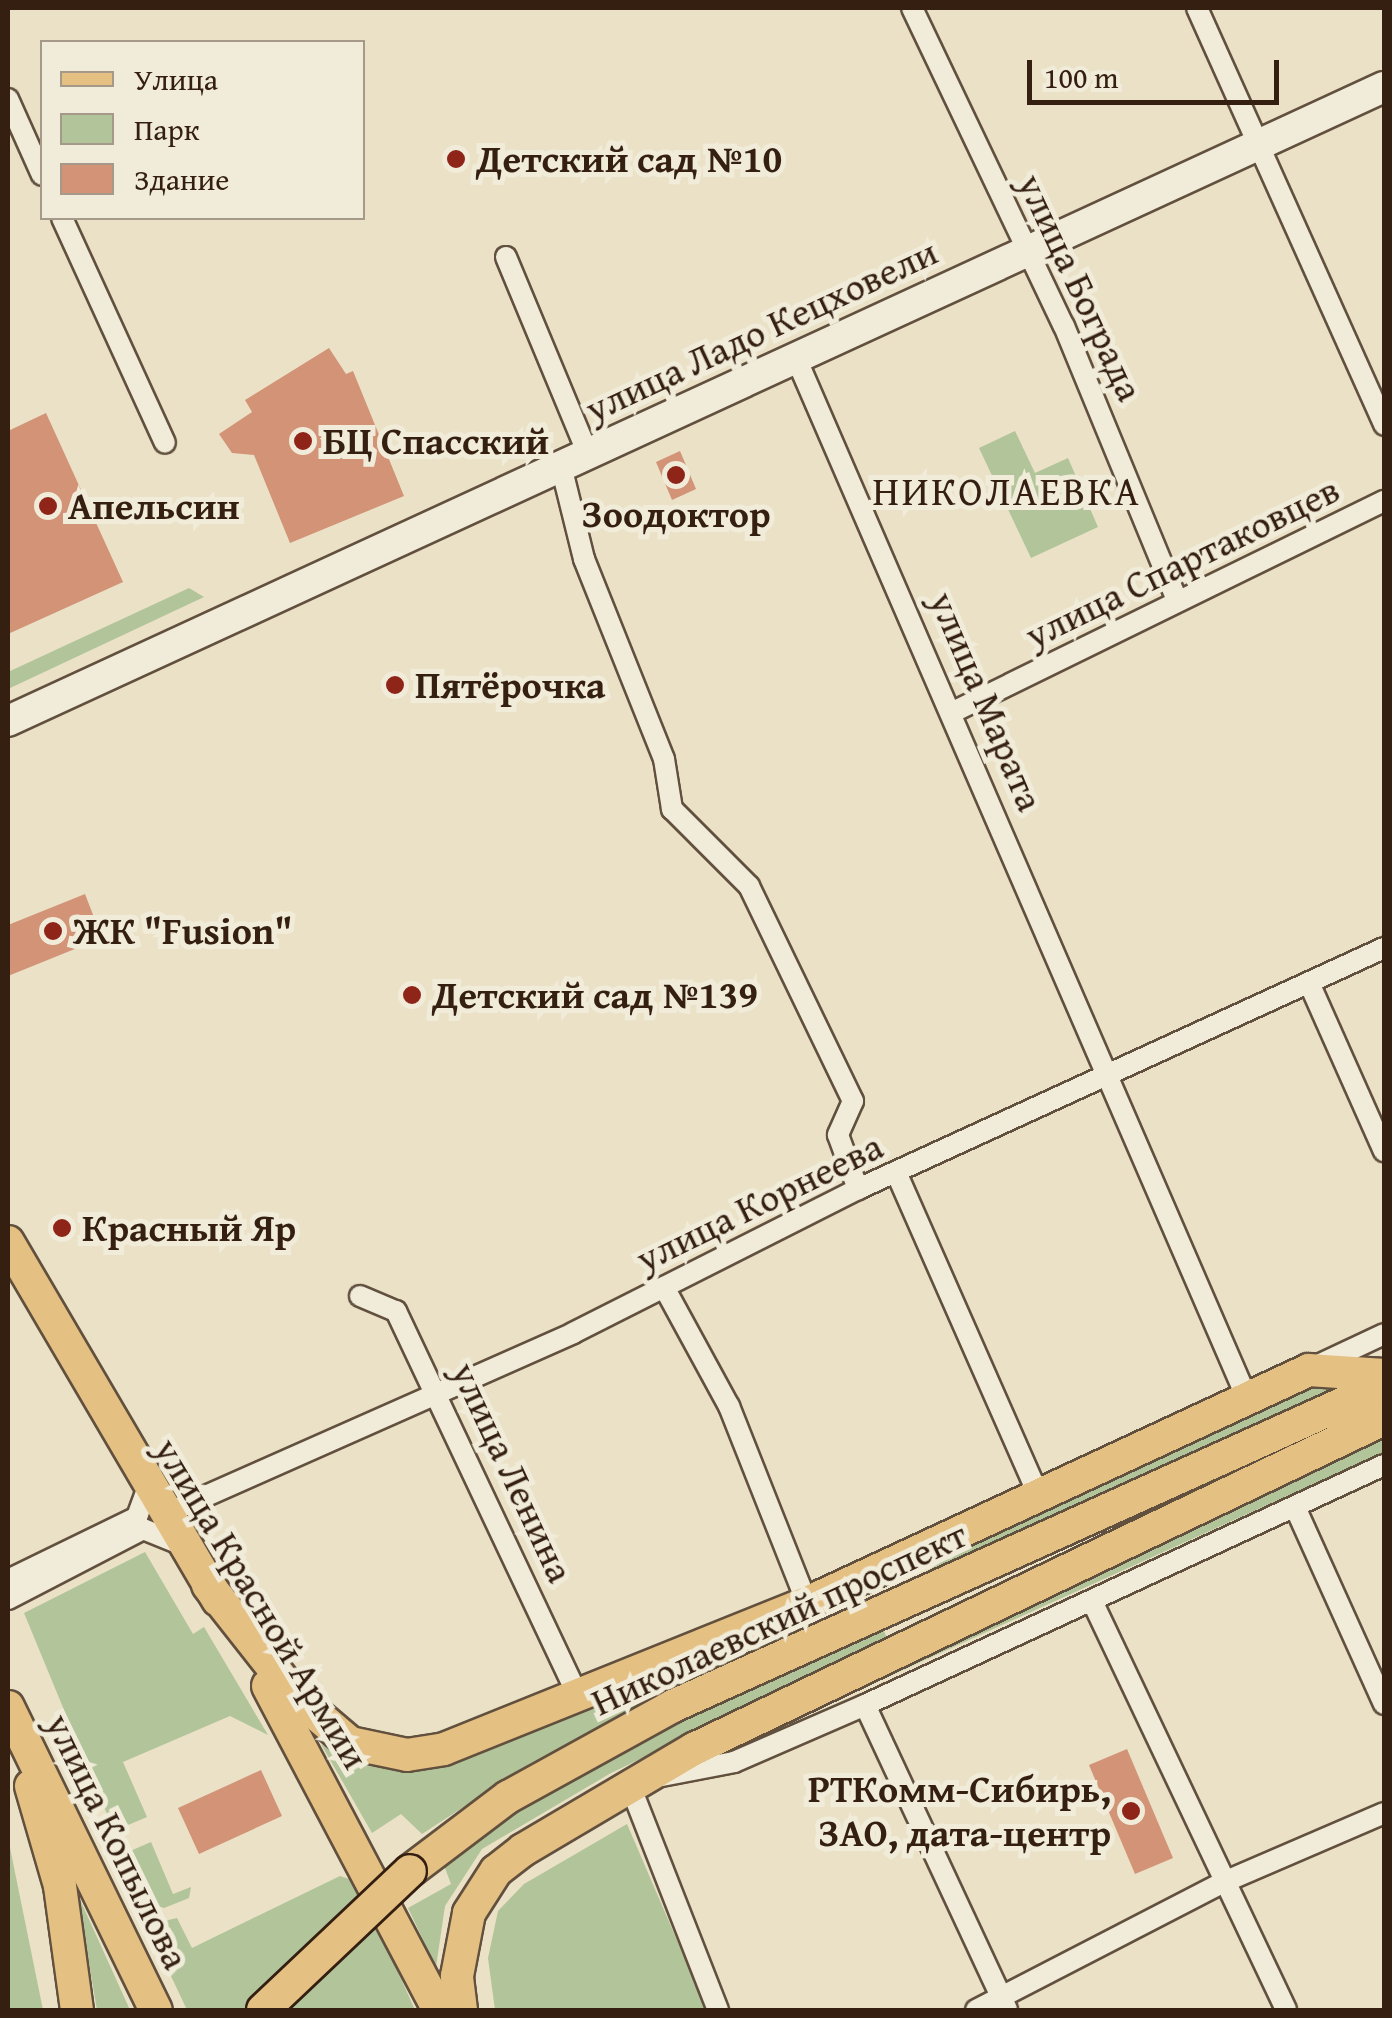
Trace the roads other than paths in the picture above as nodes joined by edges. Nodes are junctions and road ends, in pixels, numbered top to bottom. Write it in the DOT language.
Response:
graph roads {
  1 [pos="912,8"];
  2 [pos="1197,8"];
  3 [pos="1384,87"];
  4 [pos="8,100"];
  5 [pos="1260,144"];
  6 [pos="40,171"];
  7 [pos="63,220"];
  8 [pos="1026,252"];
  9 [pos="506,257"];
  10 [pos="796,358"];
  11 [pos="1384,425"];
  12 [pos="165,443"];
  13 [pos="574,460"];
  14 [pos="1384,501"];
  15 [pos="1177,600"];
  16 [pos="955,711"];
  17 [pos="8,721"];
  18 [pos="1384,948"];
  19 [pos="1310,985"];
  20 [pos="1107,1074"];
  21 [pos="1384,1152"];
  22 [pos="896,1172"];
  23 [pos="858,1189"];
  24 [pos="8,1242"];
  25 [pos="664,1287"];
  26 [pos="360,1296"];
  27 [pos="1384,1334"];
  28 [pos="1308,1370"];
  29 [pos="1384,1375"];
  30 [pos="1384,1385"];
  31 [pos="439,1393"];
  32 [pos="1246,1396"];
  33 [pos="1384,1419"];
  34 [pos="1384,1465"];
  35 [pos="1038,1494"];
  36 [pos="155,1502"];
  37 [pos="1295,1507"];
  38 [pos="952,1537"];
  39 [pos="182,1545"];
  40 [pos="8,1580"];
  41 [pos="208,1584"];
  42 [pos="8,1599"];
  43 [pos="807,1603"];
  44 [pos="1093,1603"];
  45 [pos="794,1650"];
  46 [pos="579,1699"];
  47 [pos="1384,1704"];
  48 [pos="865,1706"];
  49 [pos="8,1708"];
  50 [pos="626,1784"];
  51 [pos="1384,1813"];
  52 [pos="1224,1882"];
  53 [pos="1005,2006"];
  54 [pos="77,2010"];
  55 [pos="156,2010"];
  56 [pos="262,2010"];
  57 [pos="439,2010"];
  58 [pos="460,2010"];
  59 [pos="718,2010"];
  60 [pos="976,2010"];
  61 [pos="1286,2010"];
  1 -- 8 [label="street, улица Бограда"];
  2 -- 5 [label="street"];
  3 -- 5 [label="main road, улица Ладо Кецховели"];
  4 -- 6 [label="street"];
  5 -- 8 [label="main road, улица Ладо Кецховели"];
  5 -- 11 [label="street"];
  7 -- 12 [label="street"];
  8 -- 10 [label="main road, улица Ладо Кецховели"];
  8 -- 15 [label="street, улица Бограда"];
  9 -- 13 [label="street"];
  10 -- 13 [label="main road, улица Ладо Кецховели"];
  10 -- 16 [label="street, улица Марата"];
  13 -- 17 [label="main road, улица Ладо Кецховели"];
  13 -- 23 [label="street"];
  14 -- 15 [label="street, улица Спартаковцев"];
  15 -- 16 [label="street, улица Спартаковцев"];
  16 -- 20 [label="street, улица Марата"];
  18 -- 19 [label="street, улица Корнеева"];
  19 -- 20 [label="street, улица Корнеева"];
  19 -- 21 [label="street"];
  20 -- 22 [label="street, улица Корнеева"];
  20 -- 32 [label="street, улица Марата"];
  22 -- 23 [label="street, улица Корнеева"];
  22 -- 35 [label="street"];
  23 -- 25 [label="street, улица Корнеева"];
  24 -- 36 [label="main road, улица Красной Армии"];
  25 -- 31 [label="street, улица Корнеева"];
  25 -- 43 [label="street"];
  26 -- 31 [label="street, улица Ленина"];
  27 -- 28 [label="street"];
  28 -- 29 [label="main road"];
  28 -- 32 [label="main road, Николаевский проспект"];
  30 -- 45 [label="main road, Николаевский проспект"];
  31 -- 36 [label="street, улица Корнеева"];
  31 -- 46 [label="street, улица Ленина"];
  32 -- 35 [label="main road, Николаевский проспект"];
  33 -- 50 [label="main road, Николаевский проспект"];
  34 -- 37 [label="street"];
  35 -- 38 [label="main road, Николаевский проспект"];
  36 -- 39 [label="main road, улица Красной Армии"];
  36 -- 40 [label="street, улица Корнеева"];
  37 -- 44 [label="street"];
  37 -- 47 [label="street"];
  38 -- 43 [label="main road, Николаевский проспект"];
  38 -- 45 [label="main road"];
  39 -- 41 [label="main road, улица Красной Армии"];
  39 -- 42 [label="street"];
  41 -- 46 [label="main road, Николаевский проспект"];
  41 -- 57 [label="main road, улица Красной Армии"];
  43 -- 46 [label="main road, Николаевский проспект"];
  44 -- 48 [label="street"];
  44 -- 52 [label="street"];
  45 -- 56 [label="main road, Николаевский проспект, bridge"];
  48 -- 50 [label="street"];
  48 -- 53 [label="street"];
  49 -- 54 [label="main road, улица Копылова"];
  49 -- 55 [label="main road, улица Копылова"];
  50 -- 58 [label="main road, Николаевский проспект"];
  50 -- 59 [label="street"];
  51 -- 52 [label="street"];
  52 -- 53 [label="street"];
  52 -- 61 [label="street"];
  53 -- 60 [label="street"];
}
